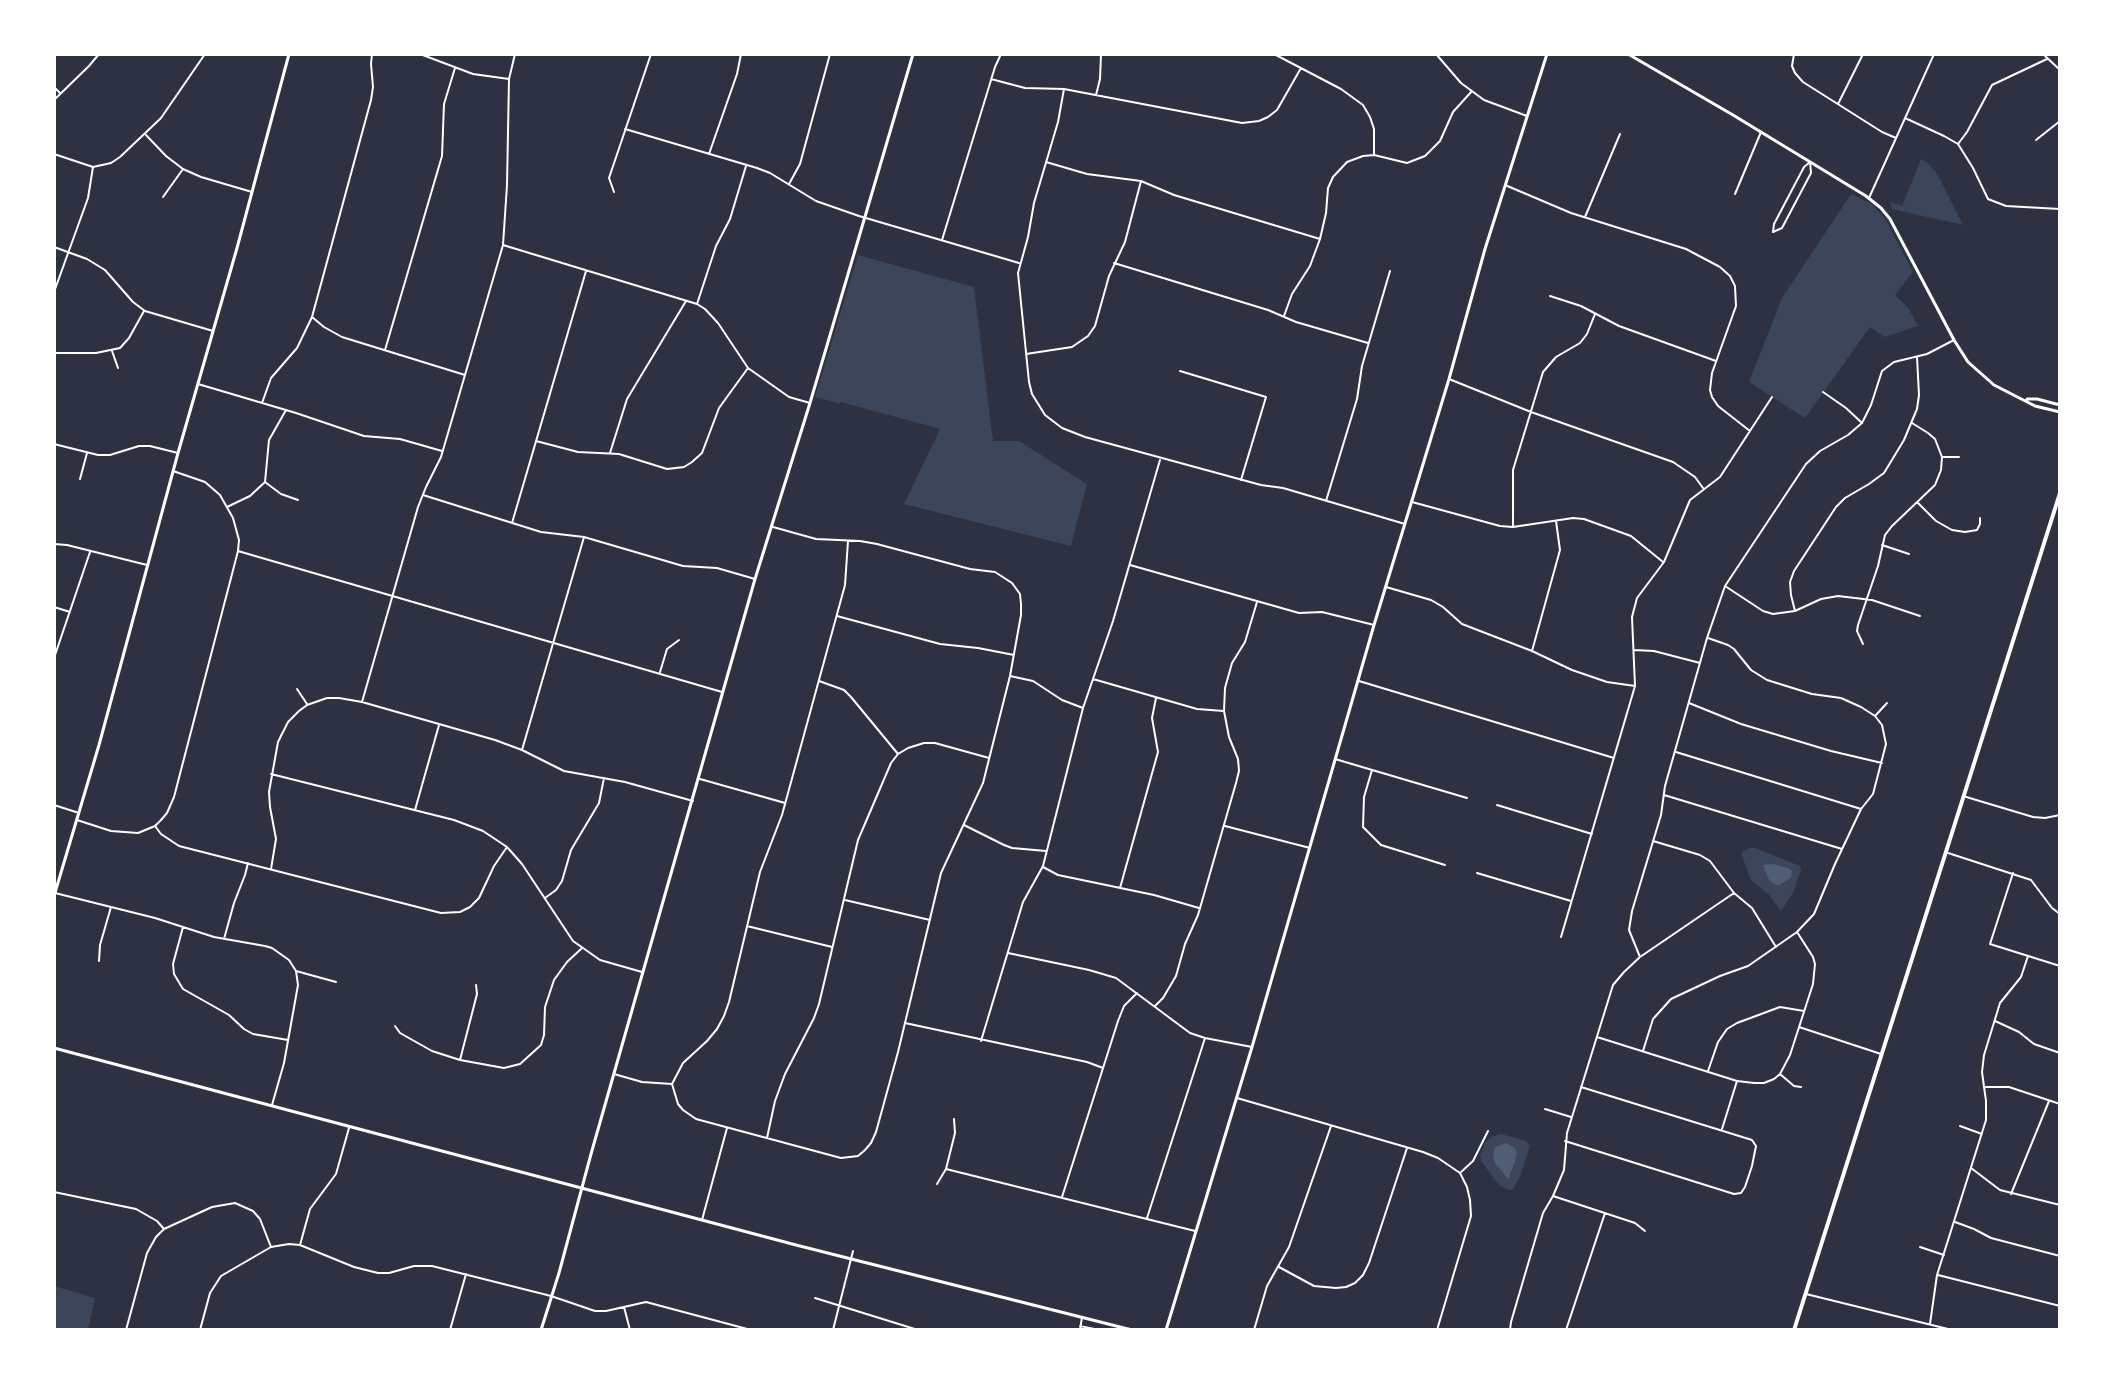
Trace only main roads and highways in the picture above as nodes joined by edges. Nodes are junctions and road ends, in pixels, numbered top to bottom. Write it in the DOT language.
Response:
graph roads {
  1 [pos="2060,494"];
  2 [pos="1794,1330"];
  1 -- 2 [label="main road"];
}
